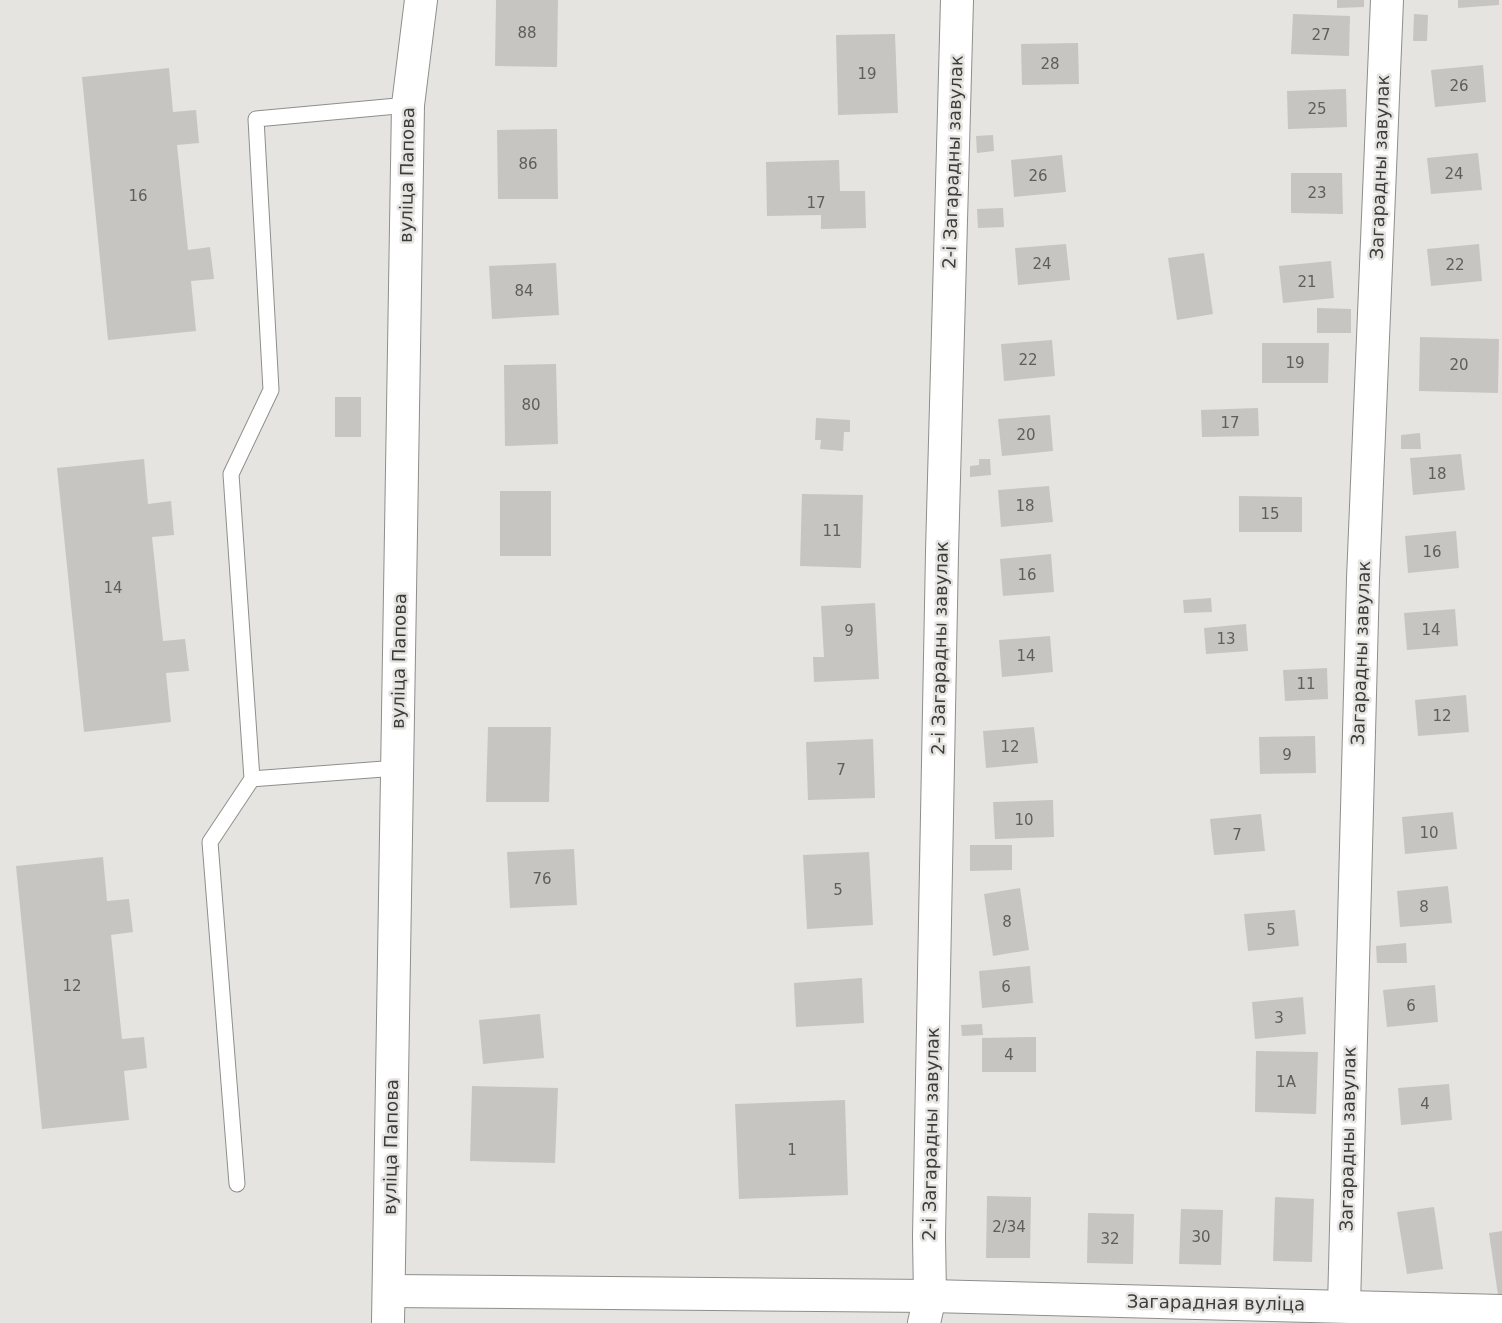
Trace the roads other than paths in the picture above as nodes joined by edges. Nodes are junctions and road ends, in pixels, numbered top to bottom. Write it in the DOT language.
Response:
graph roads {
  1 [pos="421,0"];
  2 [pos="957,0"];
  3 [pos="1387,0"];
  4 [pos="408,105"];
  5 [pos="397,768"];
  6 [pos="252,779"];
  7 [pos="237,1184"];
  8 [pos="389,1291"];
  9 [pos="1344,1306"];
  10 [pos="927,1309"];
  11 [pos="1502,1311"];
  12 [pos="388,1323"];
  1 -- 4 [label="street, вуліца Папова"];
  2 -- 10 [label="street, 2-і Загарадны завулак"];
  3 -- 9 [label="street, Загарадны завулак"];
  4 -- 5 [label="street, вуліца Папова"];
  4 -- 6 [label="lane"];
  5 -- 6 [label="lane"];
  5 -- 8 [label="street, вуліца Папова"];
  6 -- 7 [label="lane"];
  8 -- 10 [label="street, Загарадная вуліца"];
  8 -- 12 [label="street, вуліца Папова"];
  9 -- 10 [label="street, Загарадная вуліца"];
  9 -- 11 [label="street, Загарадная вуліца"];
}
